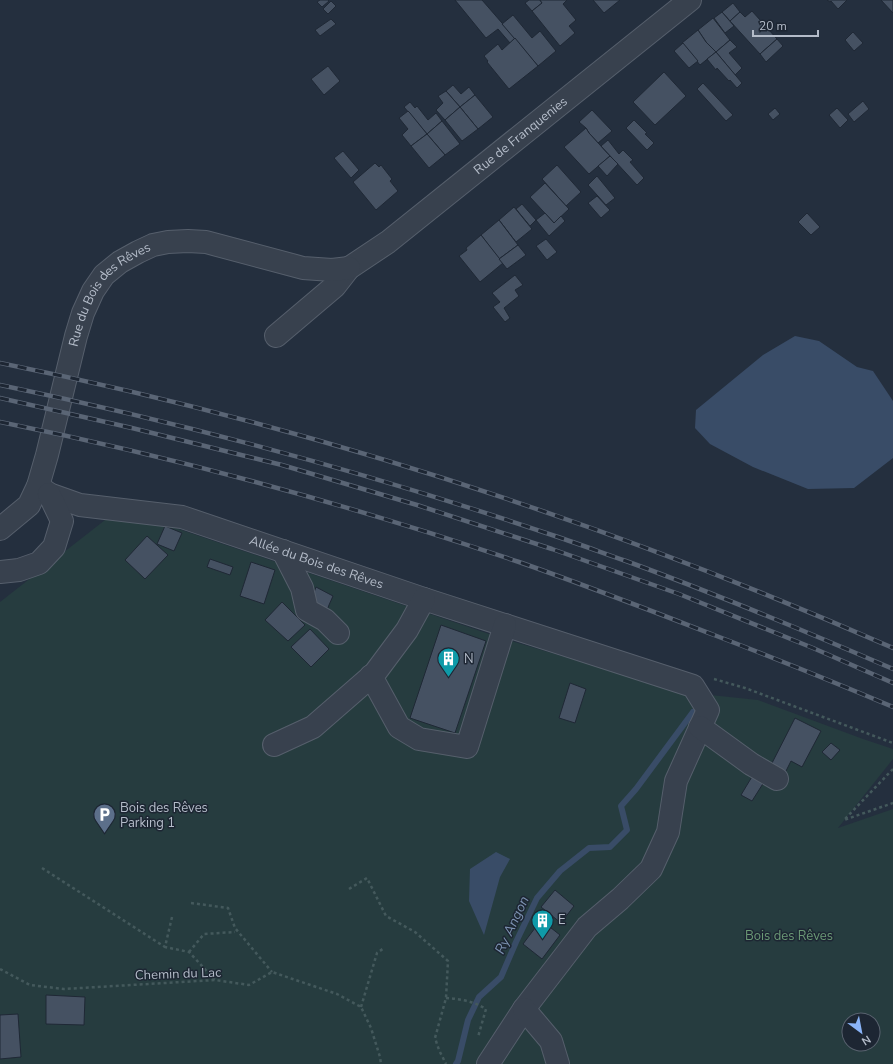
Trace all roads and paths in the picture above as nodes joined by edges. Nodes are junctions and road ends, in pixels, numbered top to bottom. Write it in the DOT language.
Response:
graph roads {
  1 [pos="690,0"];
  2 [pos="349,268"];
  3 [pos="276,336"];
  4 [pos="44,490"];
  5 [pos="0,529"];
  6 [pos="283,551"];
  7 [pos="0,572"];
  8 [pos="424,599"];
  9 [pos="505,625"];
  10 [pos="338,633"];
  11 [pos="371,676"];
  12 [pos="700,727"];
  13 [pos="274,745"];
  14 [pos="893,769"];
  15 [pos="777,779"];
  16 [pos="893,802"];
  17 [pos="42,868"];
  18 [pos="349,889"];
  19 [pos="190,903"];
  20 [pos="172,917"];
  21 [pos="235,932"];
  22 [pos="165,947"];
  23 [pos="384,948"];
  24 [pos="189,952"];
  25 [pos="0,969"];
  26 [pos="272,972"];
  27 [pos="215,980"];
  28 [pos="446,998"];
  29 [pos="361,1007"];
  30 [pos="524,1008"];
  31 [pos="476,1043"];
  32 [pos="381,1064"];
  33 [pos="446,1064"];
  34 [pos="488,1064"];
  35 [pos="558,1064"];
  1 -- 2 [label="street, Rue de Franquenies"];
  2 -- 3 [label="street"];
  2 -- 4 [label="street, Rue du Bois des Rêves"];
  4 -- 5 [label="street, Rue du Bois des Rêves"];
  4 -- 6 [label="street, Allée du Bois des Rêves"];
  4 -- 7 [label="street"];
  6 -- 8 [label="street, Allée du Bois des Rêves"];
  6 -- 10 [label="street"];
  8 -- 9 [label="street, Allée du Bois des Rêves"];
  8 -- 11 [label="street"];
  9 -- 11 [label="street"];
  9 -- 12 [label="street, Allée du Bois des Rêves"];
  11 -- 13 [label="street"];
  12 -- 15 [label="street"];
  12 -- 30 [label="street"];
  14 -- 16 [label="path"];
  17 -- 22 [label="path"];
  18 -- 28 [label="path"];
  19 -- 26 [label="path"];
  20 -- 22 [label="path"];
  21 -- 24 [label="path"];
  22 -- 24 [label="path"];
  23 -- 29 [label="path"];
  24 -- 27 [label="path"];
  25 -- 27 [label="path, Chemin du Lac"];
  26 -- 27 [label="path, Chemin du Lac"];
  26 -- 29 [label="path"];
  28 -- 31 [label="path"];
  28 -- 33 [label="path"];
  29 -- 32 [label="path"];
  30 -- 34 [label="street"];
  30 -- 35 [label="street"];
}
